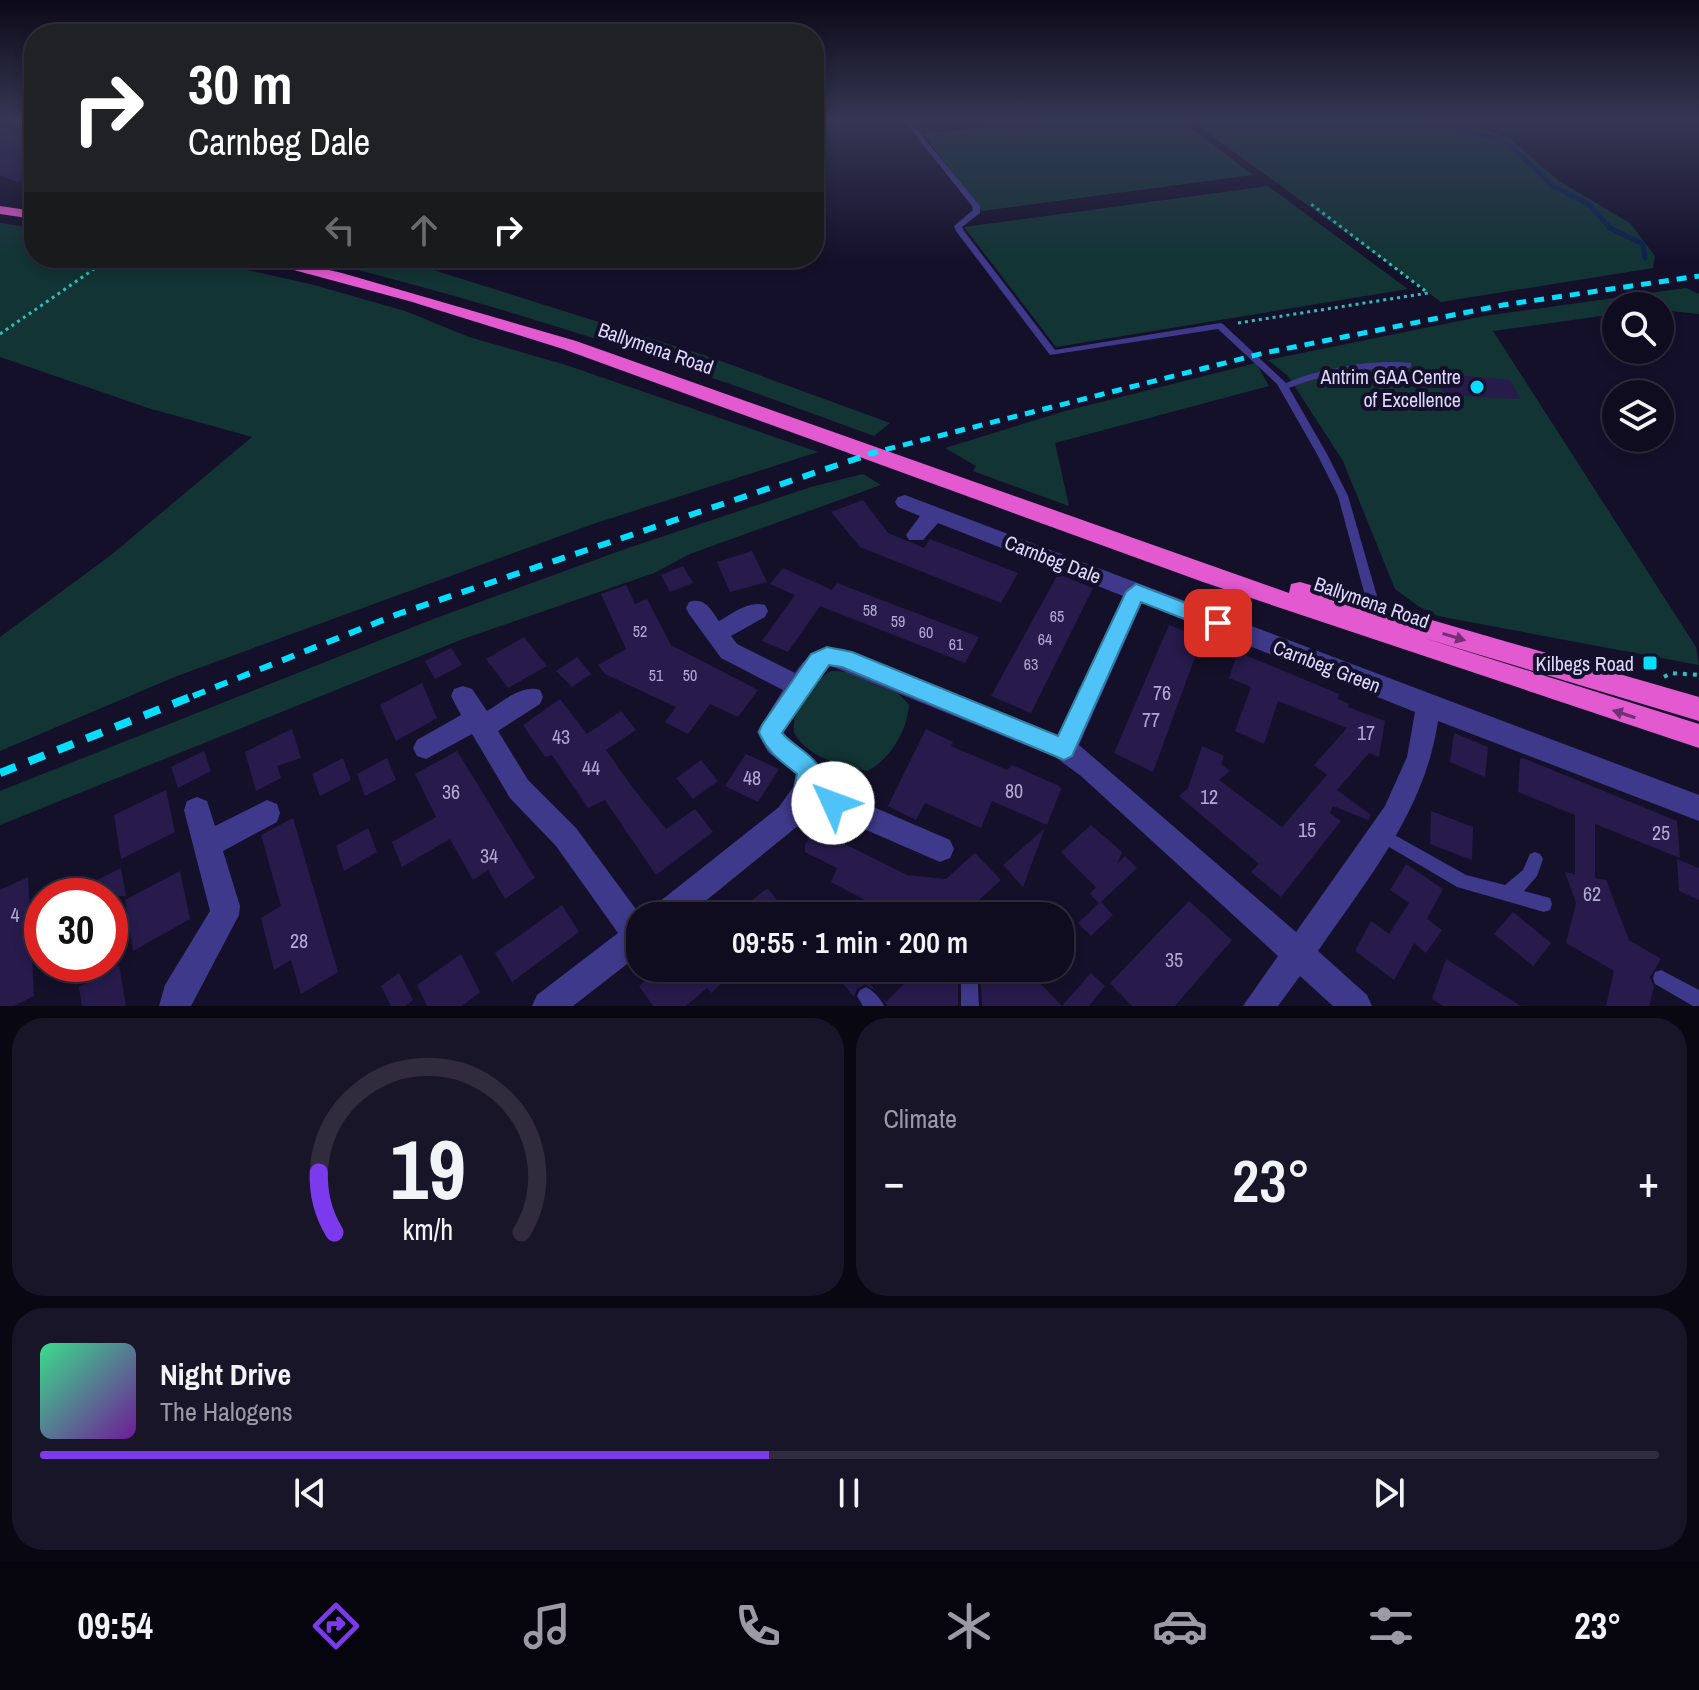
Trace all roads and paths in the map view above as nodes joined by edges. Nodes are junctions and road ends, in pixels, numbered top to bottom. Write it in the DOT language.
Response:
graph roads {
  1 [pos="943,167"];
  2 [pos="1311,204"];
  3 [pos="0,210"];
  4 [pos="24,214"];
  5 [pos="96,268"];
  6 [pos="299,268"];
  7 [pos="1220,326"];
  8 [pos="0,334"];
  9 [pos="1408,365"];
  10 [pos="1284,387"];
  11 [pos="905,502"];
  12 [pos="934,513"];
  13 [pos="916,535"];
  14 [pos="1136,592"];
  15 [pos="697,608"];
  16 [pos="757,611"];
  17 [pos="1371,621"];
  18 [pos="716,633"];
  19 [pos="799,687"];
  20 [pos="463,696"];
  21 [pos="531,697"];
  22 [pos="1428,706"];
  23 [pos="1699,709"];
  24 [pos="481,722"];
  25 [pos="1699,736"];
  26 [pos="426,748"];
  27 [pos="1064,749"];
  28 [pos="806,791"];
  29 [pos="1699,808"];
  30 [pos="197,810"];
  31 [pos="267,813"];
  32 [pos="1384,836"];
  33 [pos="207,845"];
  34 [pos="940,849"];
  35 [pos="1535,859"];
  36 [pos="1506,894"];
  37 [pos="682,902"];
  38 [pos="1544,904"];
  39 [pos="626,918"];
  40 [pos="626,946"];
  41 [pos="1298,954"];
  42 [pos="1661,978"];
  43 [pos="969,982"];
  44 [pos="1699,1000"];
  45 [pos="175,1006"];
  46 [pos="548,1006"];
  47 [pos="970,1006"];
  48 [pos="1259,1006"];
  49 [pos="1356,1006"];
  1 -- 7 [label="lane"];
  2 -- 7 [label="path"];
  3 -- 4 [label="highway"];
  5 -- 8 [label="path"];
  6 -- 17 [label="highway, Ballymena Road"];
  7 -- 10 [label="lane"];
  9 -- 10 [label="lane"];
  10 -- 17 [label="lane"];
  11 -- 12 [label="street, Carnbeg Dale"];
  12 -- 13 [label="street"];
  12 -- 14 [label="street, Carnbeg Dale"];
  14 -- 22 [label="street, Carnbeg Green"];
  14 -- 27 [label="street"];
  15 -- 18 [label="street"];
  16 -- 18 [label="street"];
  17 -- 23 [label="highway, Ballymena Road, one-way"];
  25 -- 17 [label="highway, Ballymena Road, one-way"];
  18 -- 19 [label="street"];
  19 -- 27 [label="street"];
  19 -- 28 [label="street"];
  20 -- 24 [label="street"];
  21 -- 24 [label="street"];
  22 -- 29 [label="street, Carnbeg Green"];
  22 -- 32 [label="street"];
  24 -- 26 [label="street"];
  24 -- 39 [label="street"];
  27 -- 41 [label="street"];
  28 -- 34 [label="street"];
  28 -- 37 [label="street"];
  30 -- 33 [label="street"];
  31 -- 33 [label="street"];
  32 -- 36 [label="lane"];
  32 -- 41 [label="street"];
  33 -- 45 [label="street"];
  35 -- 36 [label="lane"];
  36 -- 38 [label="lane"];
  40 -- 46 [label="street"];
  41 -- 48 [label="street"];
  41 -- 49 [label="street"];
  42 -- 44 [label="lane"];
  43 -- 47 [label="lane"];
}
